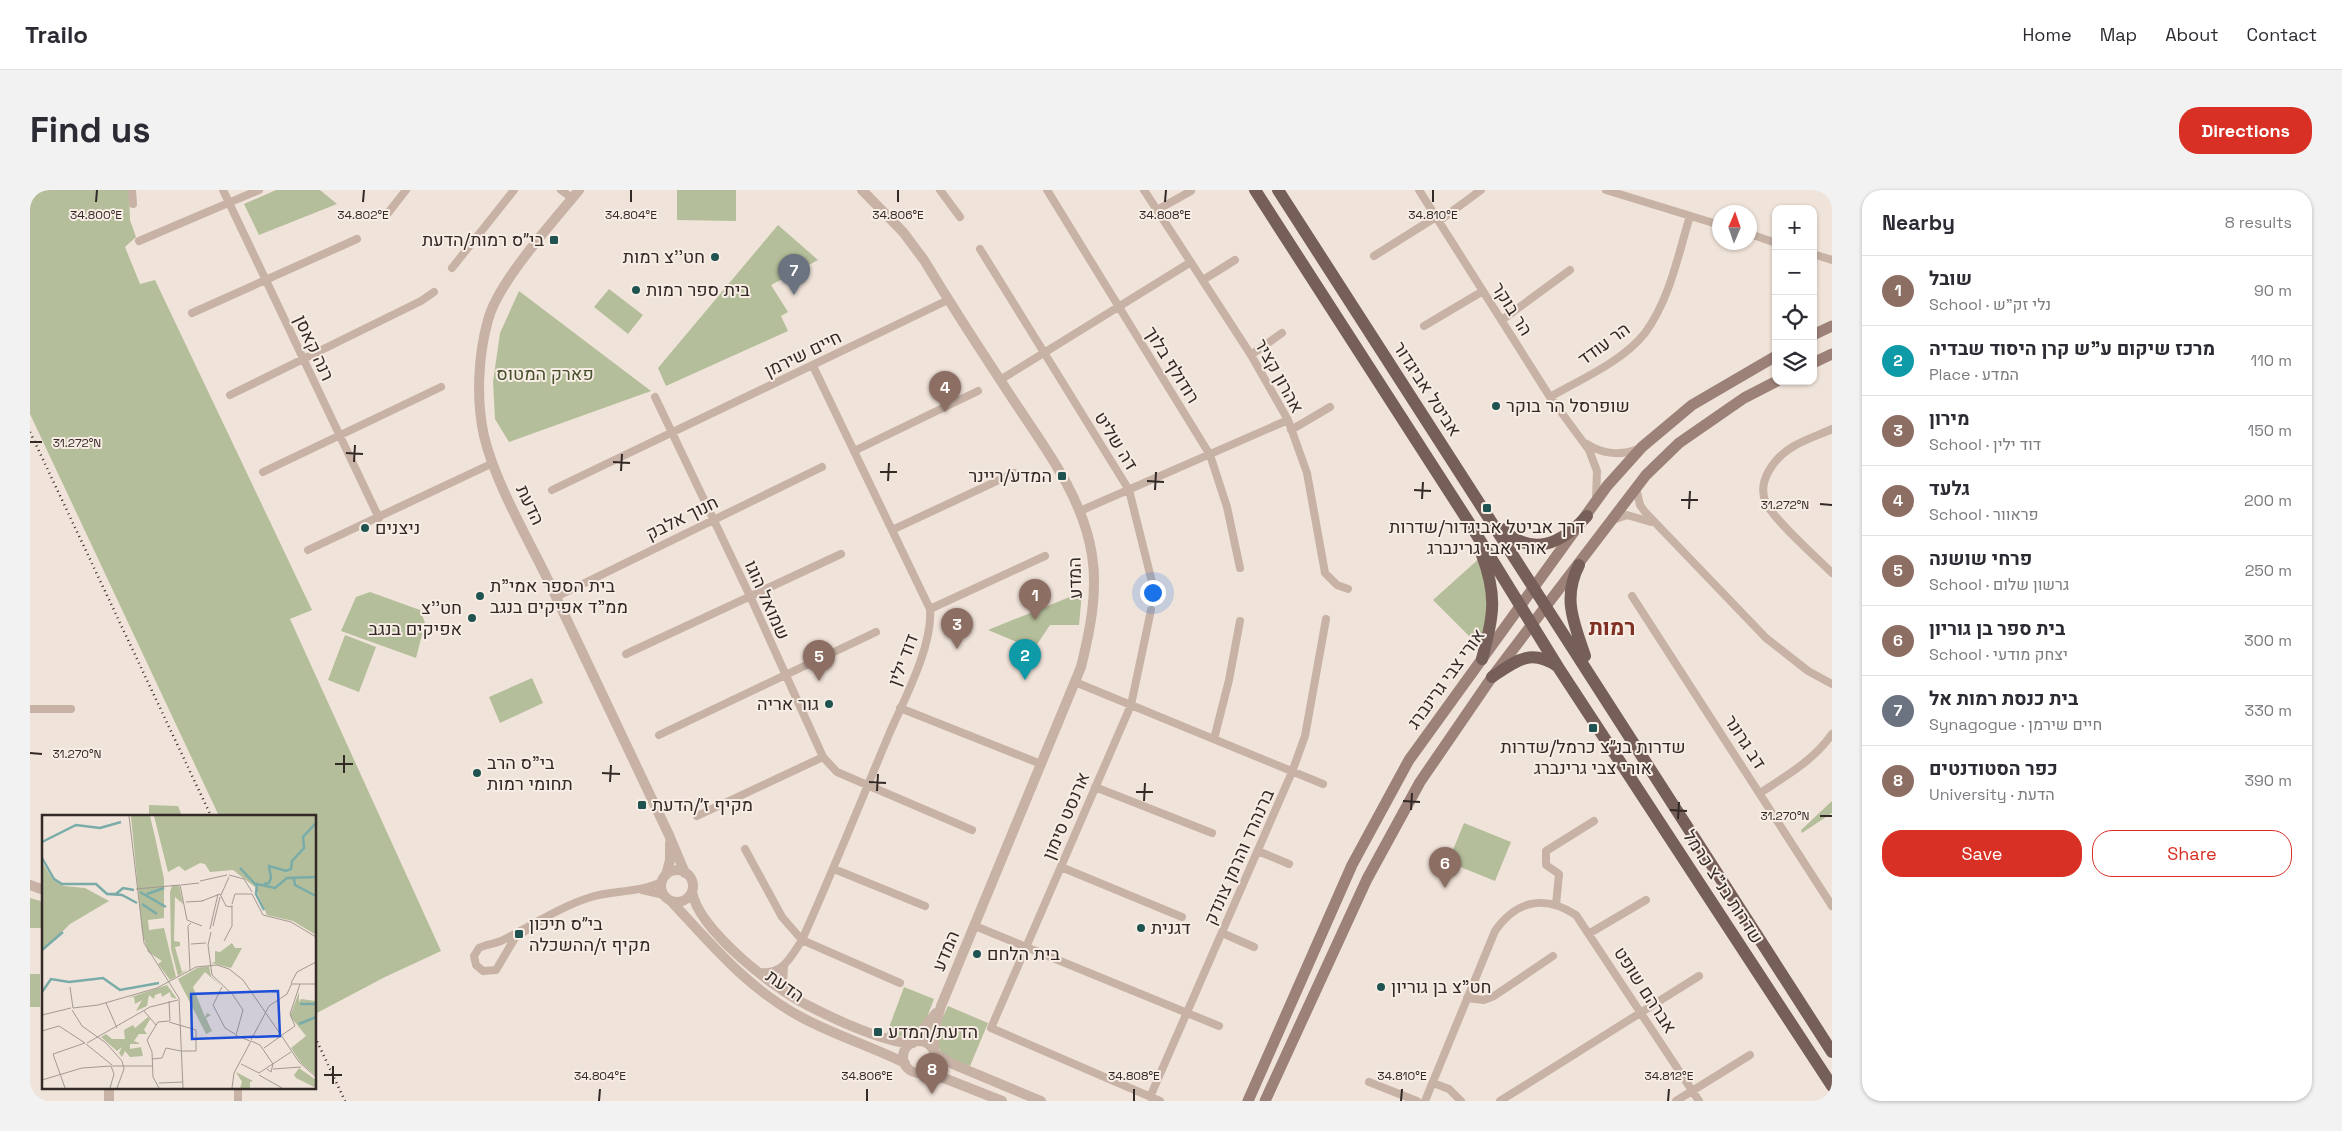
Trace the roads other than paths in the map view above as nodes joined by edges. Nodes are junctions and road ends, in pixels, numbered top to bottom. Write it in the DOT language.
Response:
graph roads {
  1 [pos="132,190"];
  2 [pos="223,190"];
  3 [pos="259,190"];
  4 [pos="406,190"];
  5 [pos="514,190"];
  6 [pos="562,190"];
  7 [pos="579,190"];
  8 [pos="862,190"];
  9 [pos="940,190"];
  10 [pos="1047,190"];
  11 [pos="1144,190"];
  12 [pos="1255,190"];
  13 [pos="1278,190"];
  14 [pos="1419,190"];
  15 [pos="1481,190"];
  16 [pos="1606,190"];
  17 [pos="1191,191"];
  18 [pos="572,198"];
  19 [pos="229,203"];
  20 [pos="133,204"];
  21 [pos="1157,210"];
  22 [pos="388,213"];
  23 [pos="1690,216"];
  24 [pos="960,217"];
  25 [pos="1437,219"];
  26 [pos="1712,223"];
  27 [pos="1757,236"];
  28 [pos="357,239"];
  29 [pos="139,241"];
  30 [pos="1772,241"];
  31 [pos="980,249"];
  32 [pos="1817,255"];
  33 [pos="1374,256"];
  34 [pos="1235,260"];
  35 [pos="1832,260"];
  36 [pos="1191,262"];
  37 [pos="452,268"];
  38 [pos="1570,270"];
  39 [pos="267,280"];
  40 [pos="1202,280"];
  41 [pos="1483,291"];
  42 [pos="434,292"];
  43 [pos="948,300"];
  44 [pos="1119,307"];
  45 [pos="192,313"];
  46 [pos="1502,320"];
  47 [pos="1424,326"];
  48 [pos="1832,326"];
  49 [pos="1282,333"];
  50 [pos="1817,333"];
  51 [pos="1044,353"];
  52 [pos="1832,354"];
  53 [pos="1251,355"];
  54 [pos="1772,358"];
  55 [pos="303,359"];
  56 [pos="1817,361"];
  57 [pos="813,366"];
  58 [pos="1000,380"];
  59 [pos="1772,384"];
  60 [pos="441,387"];
  61 [pos="978,391"];
  62 [pos="230,395"];
  63 [pos="654,397"];
  64 [pos="1550,397"];
  65 [pos="1330,407"];
  66 [pos="1288,420"];
  67 [pos="1832,429"];
  68 [pos="1291,430"];
  69 [pos="670,433"];
  70 [pos="338,436"];
  71 [pos="1583,442"];
  72 [pos="1642,448"];
  73 [pos="854,451"];
  74 [pos="1210,455"];
  75 [pos="493,463"];
  76 [pos="822,467"];
  77 [pos="263,472"];
  78 [pos="1014,473"];
  79 [pos="1636,488"];
  80 [pos="552,490"];
  81 [pos="1129,490"];
  82 [pos="1595,504"];
  83 [pos="1080,511"];
  84 [pos="1587,516"];
  85 [pos="1489,517"];
  86 [pos="379,518"];
  87 [pos="713,520"];
  88 [pos="1613,520"];
  89 [pos="1470,524"];
  90 [pos="1659,527"];
  91 [pos="892,530"];
  92 [pos="308,550"];
  93 [pos="841,554"];
  94 [pos="1045,556"];
  95 [pos="1580,565"];
  96 [pos="1240,568"];
  97 [pos="1832,573"];
  98 [pos="1152,582"];
  99 [pos="1535,587"];
  100 [pos="1348,589"];
  101 [pos="556,596"];
  102 [pos="750,596"];
  103 [pos="1632,596"];
  104 [pos="1520,607"];
  105 [pos="1548,607"];
  106 [pos="930,610"];
  107 [pos="1151,610"];
  108 [pos="1326,619"];
  109 [pos="1240,621"];
  110 [pos="1532,625"];
  111 [pos="876,632"];
  112 [pos="626,654"];
  113 [pos="1482,659"];
  114 [pos="1558,667"];
  115 [pos="784,674"];
  116 [pos="1492,677"];
  117 [pos="1593,677"];
  118 [pos="1076,682"];
  119 [pos="1832,684"];
  120 [pos="1131,704"];
  121 [pos="900,708"];
  122 [pos="30,709"];
  123 [pos="71,709"];
  124 [pos="1832,734"];
  125 [pos="659,735"];
  126 [pos="1214,739"];
  127 [pos="823,757"];
  128 [pos="1041,764"];
  129 [pos="1292,772"];
  130 [pos="1323,784"];
  131 [pos="1095,786"];
  132 [pos="868,787"];
  133 [pos="1760,793"];
  134 [pos="697,816"];
  135 [pos="1594,821"];
  136 [pos="972,830"];
  137 [pos="1212,833"];
  138 [pos="669,834"];
  139 [pos="745,850"];
  140 [pos="1258,852"];
  141 [pos="1289,864"];
  142 [pos="1061,867"];
  143 [pos="834,869"];
  144 [pos="685,873"];
  145 [pos="664,878"];
  146 [pos="30,885"];
  147 [pos="42,889"];
  148 [pos="635,890"];
  149 [pos="692,892"];
  150 [pos="668,898"];
  151 [pos="1646,900"];
  152 [pos="1556,905"];
  153 [pos="924,906"];
  154 [pos="1832,906"];
  155 [pos="1182,917"];
  156 [pos="540,920"];
  157 [pos="975,926"];
  158 [pos="1222,933"];
  159 [pos="1590,933"];
  160 [pos="802,940"];
  161 [pos="1026,947"];
  162 [pos="1254,947"];
  163 [pos="1553,956"];
  164 [pos="784,966"];
  165 [pos="759,972"];
  166 [pos="1699,976"];
  167 [pos="900,983"];
  168 [pos="786,992"];
  169 [pos="1467,998"];
  170 [pos="941,1006"];
  171 [pos="1641,1012"];
  172 [pos="1187,1013"];
  173 [pos="1219,1026"];
  174 [pos="912,1044"];
  175 [pos="934,1052"];
  176 [pos="1832,1052"];
  177 [pos="1750,1055"];
  178 [pos="905,1063"];
  179 [pos="926,1071"];
  180 [pos="1369,1082"];
  181 [pos="1433,1083"];
  182 [pos="1832,1086"];
  183 [pos="109,1088"];
  184 [pos="238,1088"];
  185 [pos="1692,1091"];
  186 [pos="1150,1097"];
  187 [pos="109,1101"];
  188 [pos="238,1101"];
  189 [pos="1002,1101"];
  190 [pos="1041,1101"];
  191 [pos="1160,1101"];
  192 [pos="1248,1101"];
  193 [pos="1266,1101"];
  194 [pos="1417,1101"];
  195 [pos="1425,1101"];
  196 [pos="1461,1101"];
  197 [pos="1500,1101"];
  198 [pos="1676,1101"];
  199 [pos="1699,1101"];
  1 -- 20 [label="street"];
  2 -- 19 [label="street, רנה קאסן"];
  3 -- 19 [label="street"];
  4 -- 22 [label="street"];
  5 -- 37 [label="street"];
  6 -- 18 [label="street"];
  7 -- 18 [label="street, הדעת"];
  8 -- 43 [label="street, המדע"];
  9 -- 24 [label="street"];
  10 -- 44 [label="street, רודולף בלוך"];
  11 -- 21 [label="street, אהרון קציר"];
  12 -- 89 [label="main road, אביטל אביגדור"];
  13 -- 85 [label="main road, אביטל אביגדור"];
  14 -- 25 [label="street, הר בוקר"];
  15 -- 25 [label="street"];
  16 -- 23 [label="street"];
  17 -- 21 [label="street"];
  18 -- 75 [label="street, הדעת"];
  19 -- 29 [label="street"];
  19 -- 39 [label="street, רנה קאסן"];
  21 -- 36 [label="street, אהרון קציר"];
  23 -- 26 [label="street"];
  23 -- 64 [label="street, הר עודד"];
  25 -- 33 [label="street"];
  25 -- 41 [label="street, הר בוקר"];
  27 -- 30 [label="street"];
  28 -- 39 [label="street"];
  31 -- 51 [label="street, דה שליט"];
  32 -- 35 [label="street"];
  34 -- 40 [label="street"];
  36 -- 40 [label="street, אהרון קציר"];
  36 -- 44 [label="street"];
  38 -- 46 [label="street"];
  39 -- 45 [label="street"];
  39 -- 55 [label="street, רנה קאסן"];
  40 -- 53 [label="street, אהרון קציר"];
  41 -- 46 [label="street, הר בוקר"];
  41 -- 47 [label="street"];
  42 -- 55 [label="street"];
  43 -- 57 [label="street, חיים שירמן"];
  43 -- 58 [label="street, המדע"];
  44 -- 51 [label="street"];
  44 -- 74 [label="street, רודולף בלוך"];
  46 -- 64 [label="street, הר בוקר"];
  48 -- 50 [label="main road"];
  49 -- 53 [label="street"];
  51 -- 58 [label="street"];
  51 -- 81 [label="street, דה שליט"];
  52 -- 56 [label="main road"];
  53 -- 66 [label="street, אהרון קציר"];
  54 -- 72 [label="main road, אורי צבי גרינברג"];
  55 -- 62 [label="street"];
  55 -- 70 [label="street, רנה קאסן"];
  57 -- 69 [label="street, חיים שירמן"];
  57 -- 73 [label="street, דוד ילין"];
  58 -- 83 [label="street, המדע"];
  59 -- 79 [label="main road, אורי צבי גרינברג"];
  60 -- 70 [label="street"];
  61 -- 73 [label="street"];
  63 -- 69 [label="street, שמואל הוגו"];
  64 -- 71 [label="street, הר בוקר"];
  65 -- 68 [label="street"];
  66 -- 68 [label="street, אהרון קציר"];
  66 -- 74 [label="street"];
  67 -- 97 [label="street"];
  68 -- 100 [label="street, אהרון קציר"];
  69 -- 80 [label="street, חיים שירמן"];
  69 -- 87 [label="street, שמואל הוגו"];
  70 -- 77 [label="street"];
  70 -- 86 [label="street, רנה קאסן"];
  71 -- 72 [label="street"];
  71 -- 82 [label="street, הר בוקר"];
  72 -- 82 [label="main road, אורי צבי גרינברג"];
  73 -- 91 [label="street, דוד ילין"];
  74 -- 81 [label="street"];
  74 -- 96 [label="street, רודולף בלוך"];
  75 -- 86 [label="street"];
  75 -- 101 [label="street, הדעת"];
  76 -- 87 [label="street, חנוך אלבק"];
  78 -- 91 [label="street"];
  79 -- 88 [label="main road, אורי צבי גרינברג"];
  79 -- 90 [label="street"];
  81 -- 83 [label="street"];
  81 -- 98 [label="street, דה שליט"];
  82 -- 84 [label="main road, אורי צבי גרינברג"];
  83 -- 118 [label="street, המדע"];
  84 -- 85 [label="main road"];
  84 -- 99 [label="main road, אורי צבי גרינברג"];
  85 -- 99 [label="main road, אביטל אביגדור"];
  86 -- 92 [label="street"];
  87 -- 101 [label="street, חנוך אלבק"];
  87 -- 102 [label="street, שמואל הוגו"];
  88 -- 90 [label="street"];
  88 -- 95 [label="main road, אורי צבי גרינברג"];
  89 -- 104 [label="main road, אביטל אביגדור"];
  89 -- 113 [label="main road"];
  90 -- 119 [label="street"];
  91 -- 106 [label="street, דוד ילין"];
  93 -- 102 [label="street"];
  94 -- 106 [label="street"];
  95 -- 105 [label="main road, אורי צבי גרינברג"];
  95 -- 117 [label="main road"];
  99 -- 104 [label="main road, אורי צבי גרינברג"];
  99 -- 105 [label="main road, אביטל אביגדור"];
  101 -- 138 [label="street, הדעת"];
  102 -- 112 [label="street"];
  102 -- 115 [label="street, שמואל הוגו"];
  103 -- 133 [label="street, דב גרונר"];
  104 -- 110 [label="main road, שדרות בנ\"צ כרמל"];
  104 -- 113 [label="main road, אורי צבי גרינברג"];
  105 -- 110 [label="main road, אורי צבי גרינברג"];
  105 -- 117 [label="main road, שדרות בנ\"צ כרמל"];
  106 -- 121 [label="street, דוד ילין"];
  107 -- 120 [label="street, ארנסט סימון"];
  108 -- 129 [label="street, ברנהרד והרמן צונדק"];
  109 -- 126 [label="street"];
  110 -- 114 [label="main road, שדרות בנ\"צ כרמל"];
  110 -- 116 [label="main road, אורי צבי גרינברג"];
  111 -- 115 [label="street"];
  113 -- 192 [label="main road, אורי צבי גרינברג"];
  114 -- 116 [label="main road"];
  114 -- 182 [label="main road, שדרות בנ\"צ כרמל"];
  115 -- 125 [label="street"];
  115 -- 127 [label="street, שמואל הוגו"];
  116 -- 193 [label="main road, אורי צבי גרינברג"];
  117 -- 176 [label="main road, שדרות בנ\"צ כרמל"];
  118 -- 120 [label="street"];
  118 -- 128 [label="street, המדע"];
  120 -- 126 [label="street"];
  120 -- 131 [label="street, ארנסט סימון"];
  121 -- 128 [label="street"];
  121 -- 132 [label="street, דוד ילין"];
  122 -- 123 [label="street"];
  124 -- 133 [label="street"];
  126 -- 129 [label="street"];
  127 -- 132 [label="street, שמואל הוגו"];
  127 -- 134 [label="street"];
  128 -- 157 [label="street, המדע"];
  129 -- 130 [label="street"];
  129 -- 140 [label="street, ברנהרד והרמן צונדק"];
  131 -- 137 [label="street"];
  131 -- 142 [label="street, ארנסט סימון"];
  132 -- 136 [label="street, שמואל הוגו"];
  132 -- 143 [label="street, דוד ילין"];
  133 -- 154 [label="street, דב גרונר"];
  135 -- 152 [label="street"];
  138 -- 144 [label="street, הדעת"];
  138 -- 145 [label="street, הדעת"];
  139 -- 160 [label="street"];
  140 -- 141 [label="street"];
  140 -- 158 [label="street, ברנהרד והרמן צונדק"];
  142 -- 155 [label="street"];
  142 -- 161 [label="street, ארנסט סימון"];
  143 -- 153 [label="street"];
  143 -- 160 [label="street, דוד ילין"];
  144 -- 145 [label="street"];
  144 -- 149 [label="street"];
  145 -- 148 [label="street"];
  145 -- 150 [label="street"];
  146 -- 147 [label="street"];
  148 -- 150 [label="street"];
  148 -- 156 [label="street"];
  149 -- 150 [label="street"];
  149 -- 165 [label="street, הדעת"];
  150 -- 178 [label="street, הדעת"];
  151 -- 159 [label="street"];
  152 -- 159 [label="street, אברהם שופט"];
  152 -- 169 [label="street, אברהם שופט"];
  156 -- 156 [label="street"];
  157 -- 161 [label="street"];
  157 -- 170 [label="street, המדע"];
  158 -- 162 [label="street"];
  158 -- 172 [label="street, ברנהרד והרמן צונדק"];
  159 -- 171 [label="street, אברהם שופט"];
  160 -- 164 [label="street, דוד ילין"];
  160 -- 167 [label="street"];
  161 -- 172 [label="street"];
  161 -- 186 [label="street, ארנסט סימון"];
  163 -- 169 [label="street"];
  164 -- 165 [label="street"];
  164 -- 168 [label="street"];
  165 -- 168 [label="street, הדעת"];
  166 -- 171 [label="street"];
  168 -- 174 [label="street, הדעת"];
  169 -- 181 [label="street"];
  170 -- 174 [label="street, המדע"];
  170 -- 175 [label="street, המדע"];
  171 -- 185 [label="street, אברהם שופט"];
  171 -- 197 [label="street"];
  172 -- 173 [label="street"];
  172 -- 186 [label="street, ברנהרד והרמן צונדק"];
  174 -- 175 [label="street"];
  174 -- 178 [label="street"];
  175 -- 179 [label="street"];
  175 -- 190 [label="street"];
  177 -- 185 [label="street"];
  178 -- 179 [label="street"];
  179 -- 189 [label="street"];
  180 -- 194 [label="street"];
  181 -- 195 [label="street"];
  181 -- 196 [label="street"];
  183 -- 187 [label="street"];
  184 -- 188 [label="street"];
  185 -- 198 [label="street"];
  185 -- 199 [label="street, אברהם שופט"];
  186 -- 191 [label="street"];
}
